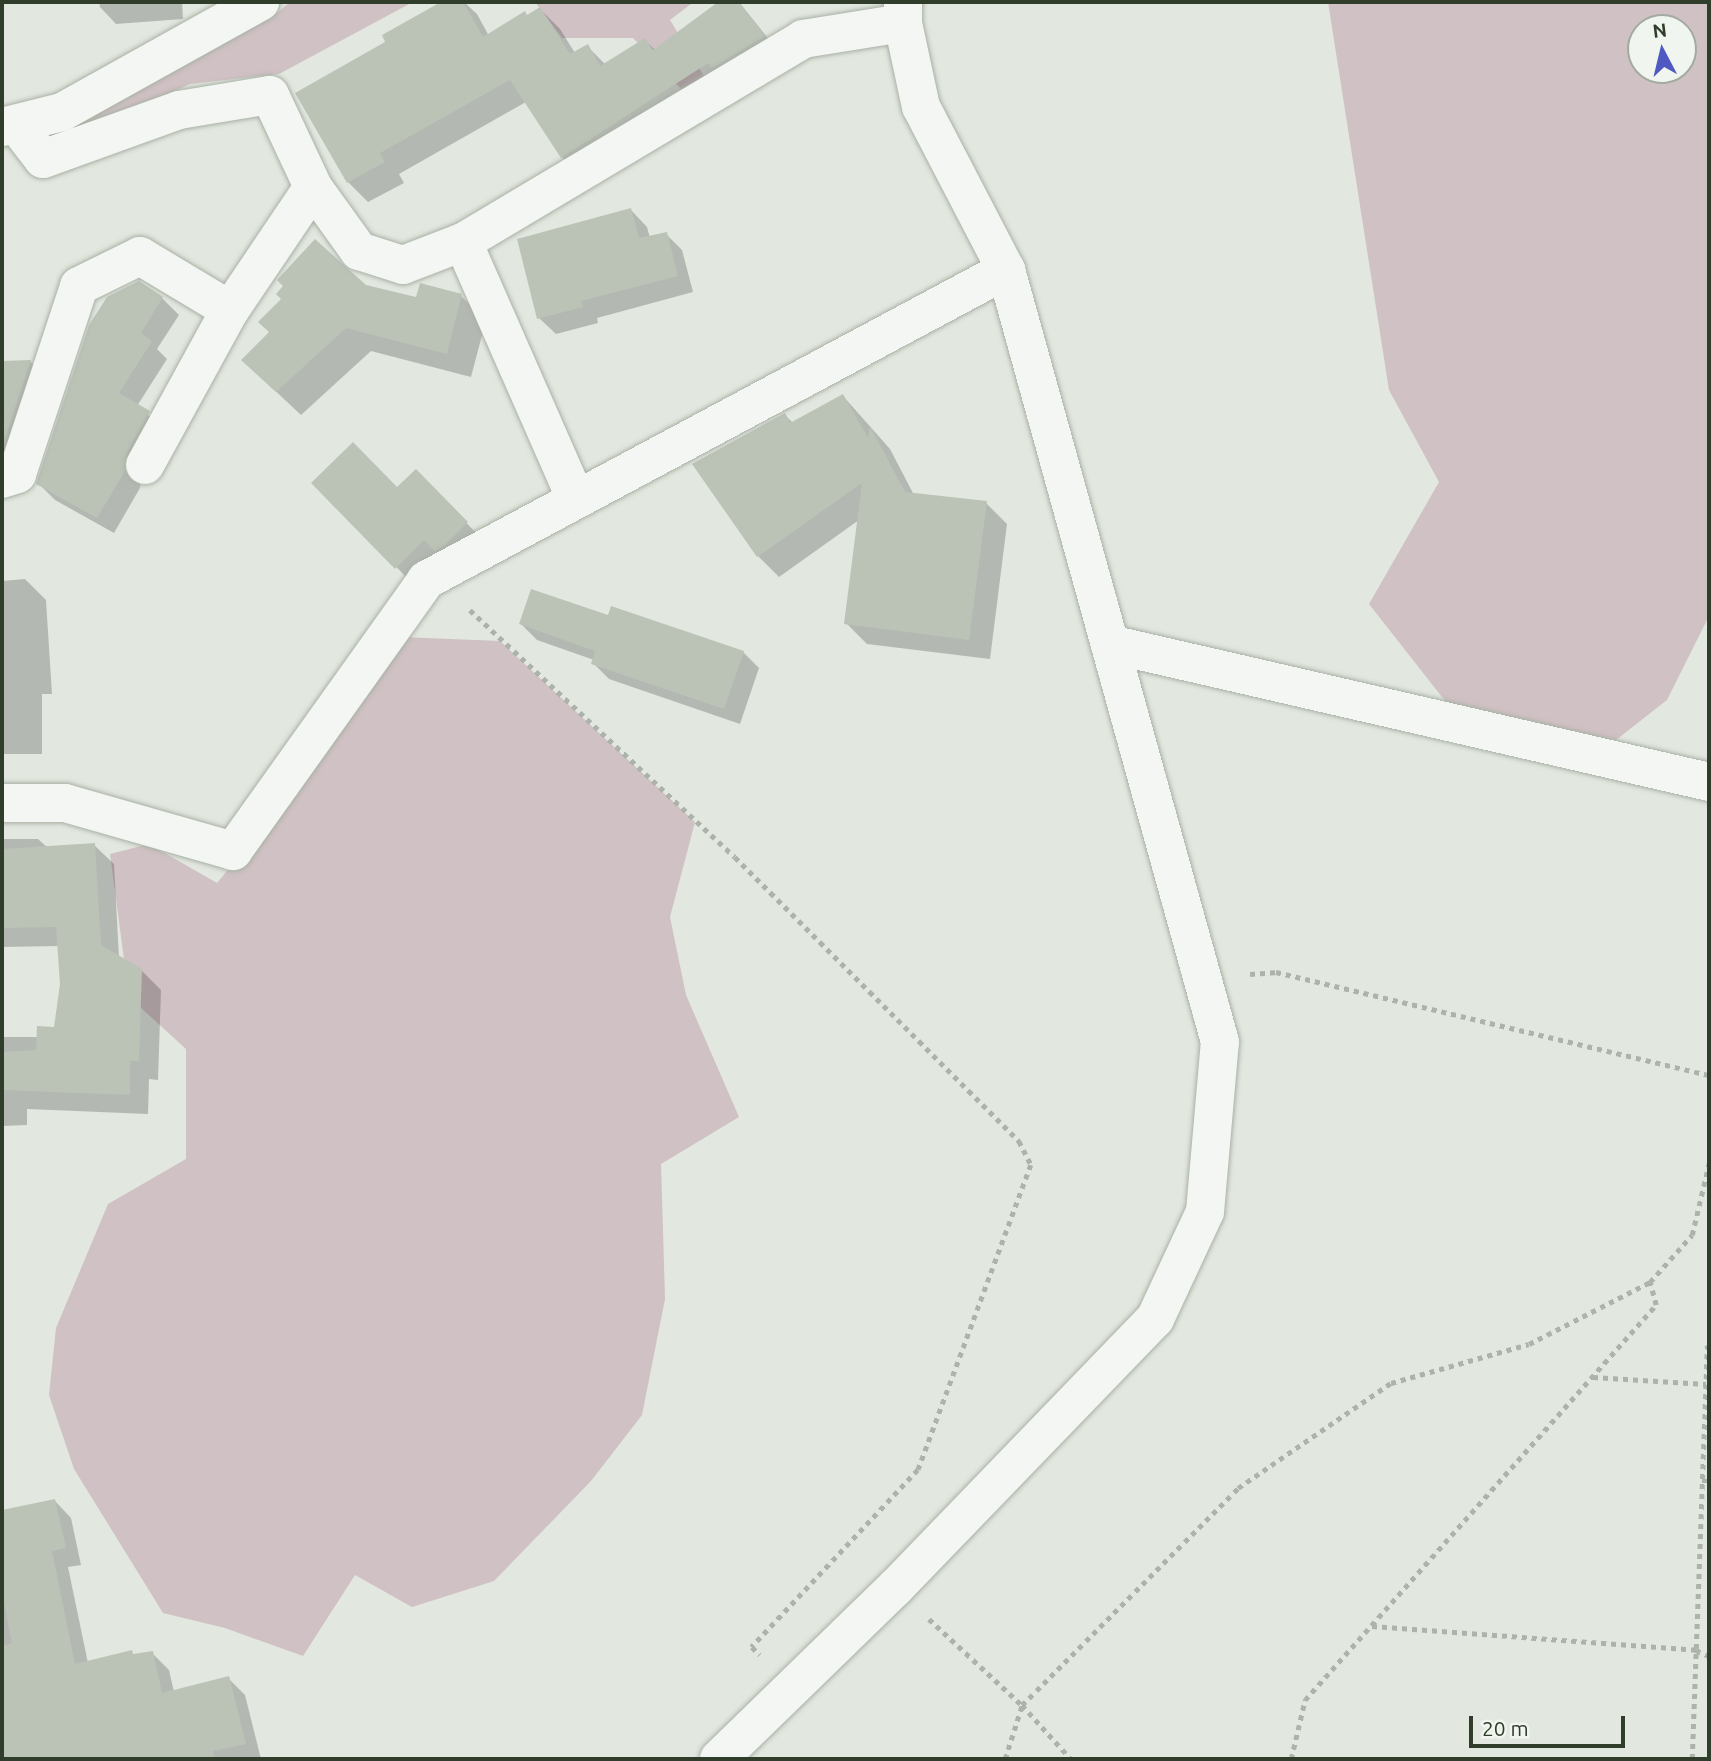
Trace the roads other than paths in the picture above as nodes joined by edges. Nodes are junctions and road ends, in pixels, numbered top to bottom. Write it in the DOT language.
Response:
graph roads {
  1 [pos="260,2"];
  2 [pos="903,13"];
  3 [pos="9,125"];
  4 [pos="313,187"];
  5 [pos="463,242"];
  6 [pos="1006,270"];
  7 [pos="230,310"];
  8 [pos="145,464"];
  9 [pos="2,479"];
  10 [pos="576,499"];
  11 [pos="1110,644"];
  12 [pos="1709,782"];
  13 [pos="2,803"];
  14 [pos="719,1759"];
  1 -- 3 [label="street"];
  2 -- 5 [label="street"];
  2 -- 6 [label="street"];
  3 -- 4 [label="street"];
  4 -- 5 [label="street"];
  4 -- 7 [label="street"];
  5 -- 10 [label="street"];
  6 -- 10 [label="street"];
  6 -- 11 [label="street"];
  7 -- 8 [label="street"];
  7 -- 9 [label="street"];
  10 -- 13 [label="street"];
  11 -- 12 [label="street"];
  11 -- 14 [label="street"];
}
